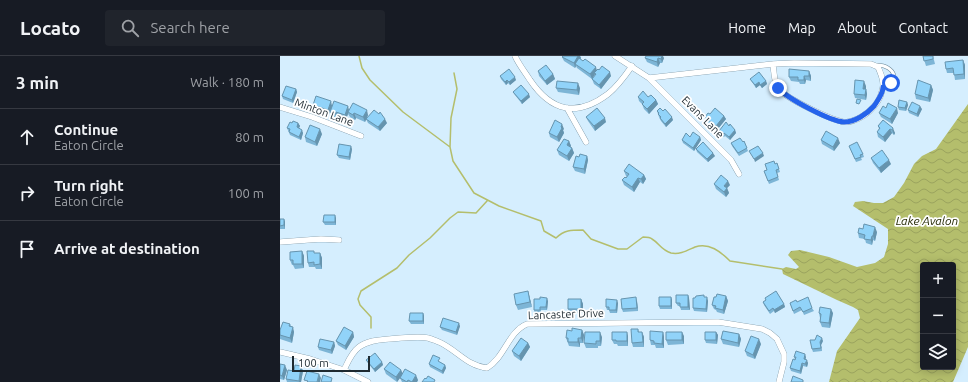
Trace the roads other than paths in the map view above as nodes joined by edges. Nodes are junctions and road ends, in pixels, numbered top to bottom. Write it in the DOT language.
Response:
graph roads {
  1 [pos="515,56"];
  2 [pos="615,56"];
  3 [pos="773,64"];
  4 [pos="632,66"];
  5 [pos="876,66"];
  6 [pos="649,78"];
  7 [pos="883,87"];
  8 [pos="280,107"];
  9 [pos="567,108"];
  10 [pos="360,136"];
  11 [pos="586,142"];
  12 [pos="738,174"];
  13 [pos="339,240"];
  14 [pos="280,242"];
  15 [pos="280,352"];
  16 [pos="344,370"];
  17 [pos="368,382"];
  18 [pos="779,382"];
  1 -- 9 [label="street"];
  2 -- 4 [label="street, Evans Lane"];
  3 -- 5 [label="street"];
  3 -- 6 [label="street"];
  3 -- 7 [label="street"];
  4 -- 6 [label="street, Evans Lane"];
  4 -- 9 [label="street"];
  5 -- 7 [label="street"];
  5 -- 7 [label="lane"];
  6 -- 12 [label="street, Evans Lane"];
  8 -- 10 [label="street, Minton Lane"];
  9 -- 11 [label="street"];
  13 -- 14 [label="street"];
  15 -- 16 [label="street"];
  16 -- 17 [label="street"];
  16 -- 18 [label="street, Lancaster Drive"];
}
